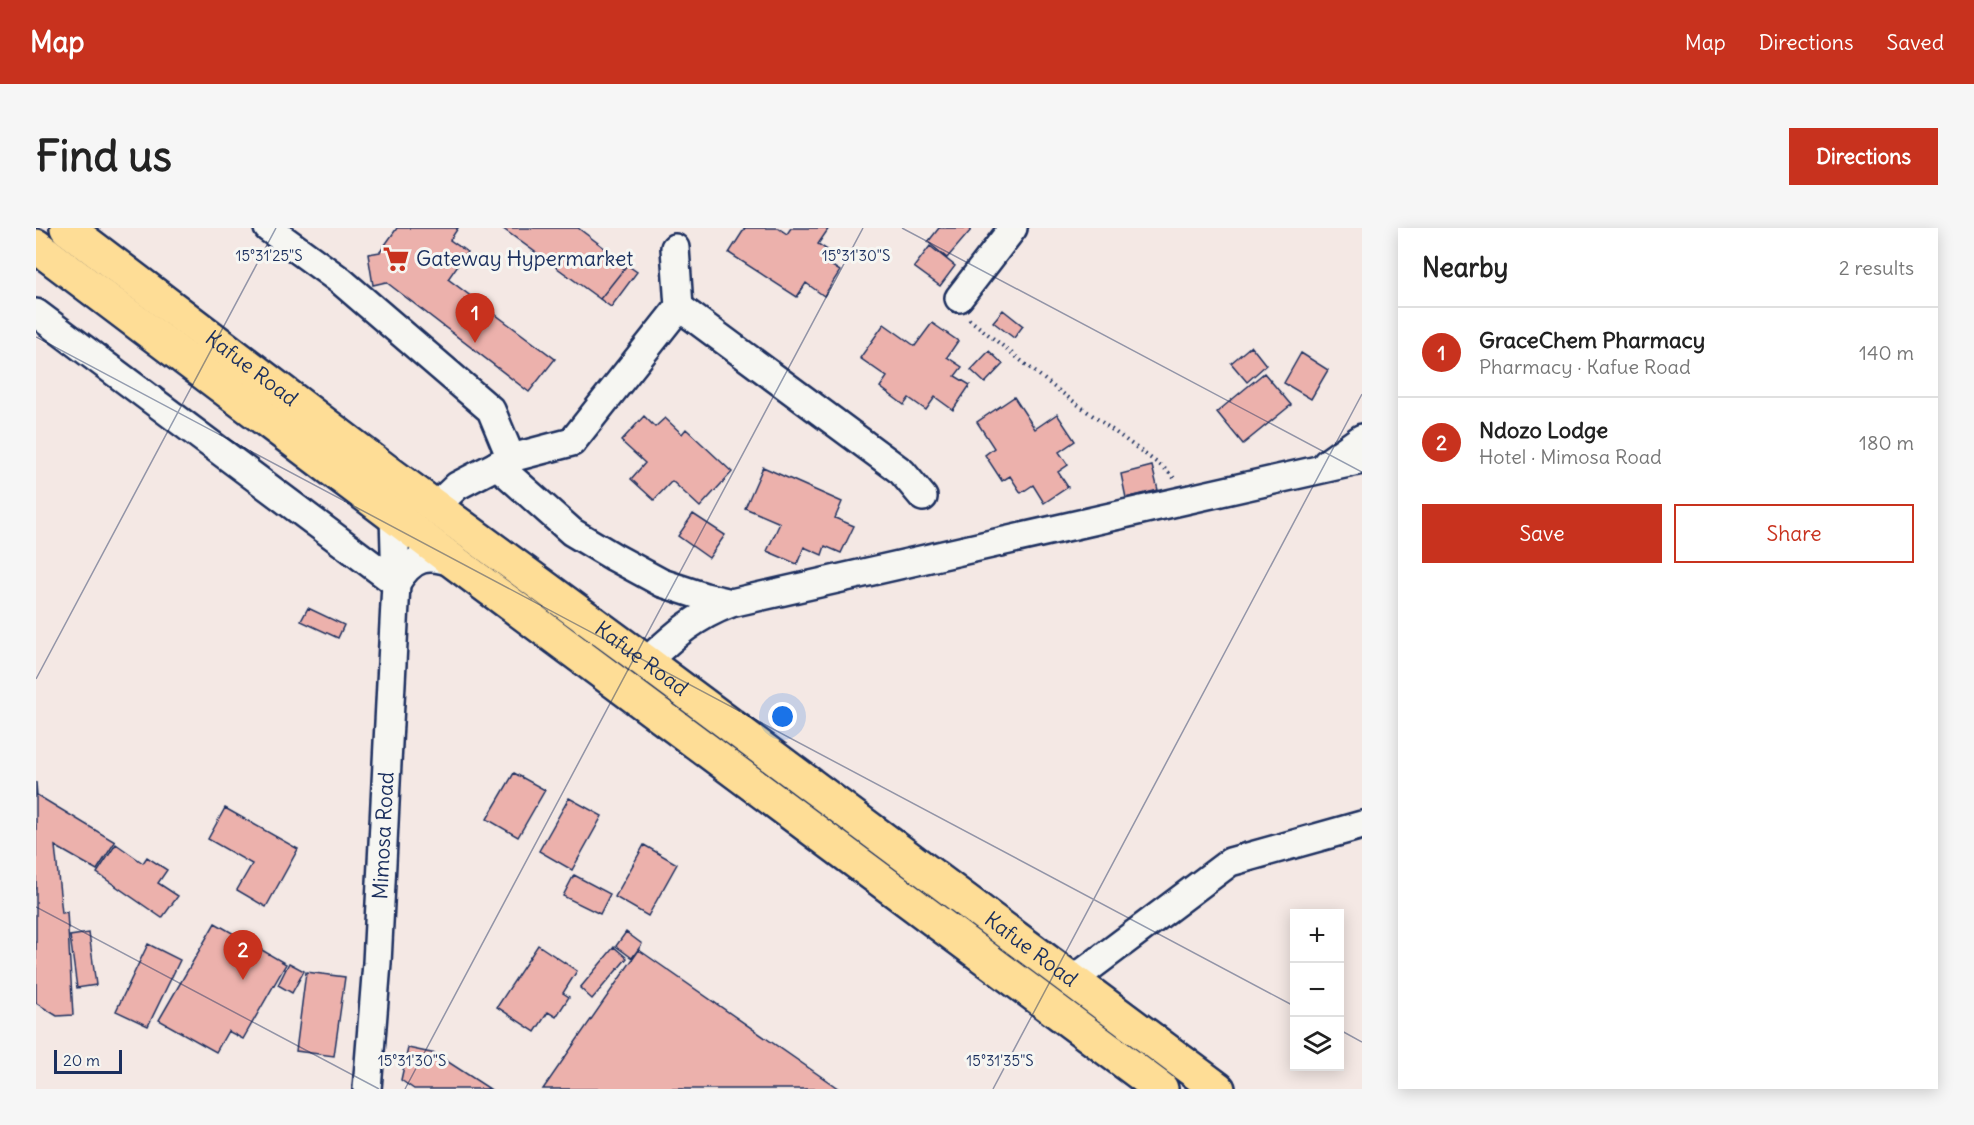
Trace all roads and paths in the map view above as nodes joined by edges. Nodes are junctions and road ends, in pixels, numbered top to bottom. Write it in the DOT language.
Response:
graph roads {
  1 [pos="67,228"];
  2 [pos="268,228"];
  3 [pos="1013,228"];
  4 [pos="36,246"];
  5 [pos="675,248"];
  6 [pos="958,298"];
  7 [pos="679,307"];
  8 [pos="36,313"];
  9 [pos="1362,438"];
  10 [pos="1362,460"];
  11 [pos="504,461"];
  12 [pos="1316,470"];
  13 [pos="923,496"];
  14 [pos="1179,501"];
  15 [pos="435,507"];
  16 [pos="394,516"];
  17 [pos="457,564"];
  18 [pos="396,584"];
  19 [pos="731,603"];
  20 [pos="646,662"];
  21 [pos="1362,825"];
  22 [pos="1073,980"];
  23 [pos="367,1089"];
  24 [pos="1161,1089"];
  25 [pos="1218,1089"];
  1 -- 15 [label="highway, Kafue Road"];
  2 -- 11 [label="street"];
  3 -- 6 [label="street"];
  4 -- 16 [label="highway, Kafue Road"];
  5 -- 7 [label="street"];
  6 -- 14 [label="path"];
  7 -- 11 [label="street"];
  7 -- 13 [label="street"];
  8 -- 18 [label="street"];
  9 -- 12 [label="street"];
  10 -- 12 [label="street"];
  11 -- 15 [label="street"];
  11 -- 19 [label="street"];
  12 -- 14 [label="street"];
  14 -- 19 [label="street"];
  15 -- 20 [label="highway, Kafue Road"];
  16 -- 17 [label="highway, Kafue Road"];
  16 -- 18 [label="street, Mimosa Road"];
  17 -- 18 [label="street"];
  17 -- 24 [label="highway, Kafue Road"];
  18 -- 23 [label="street, Mimosa Road"];
  19 -- 20 [label="street"];
  20 -- 22 [label="highway, Kafue Road"];
  21 -- 22 [label="street"];
  22 -- 25 [label="highway, Kafue Road"];
}
